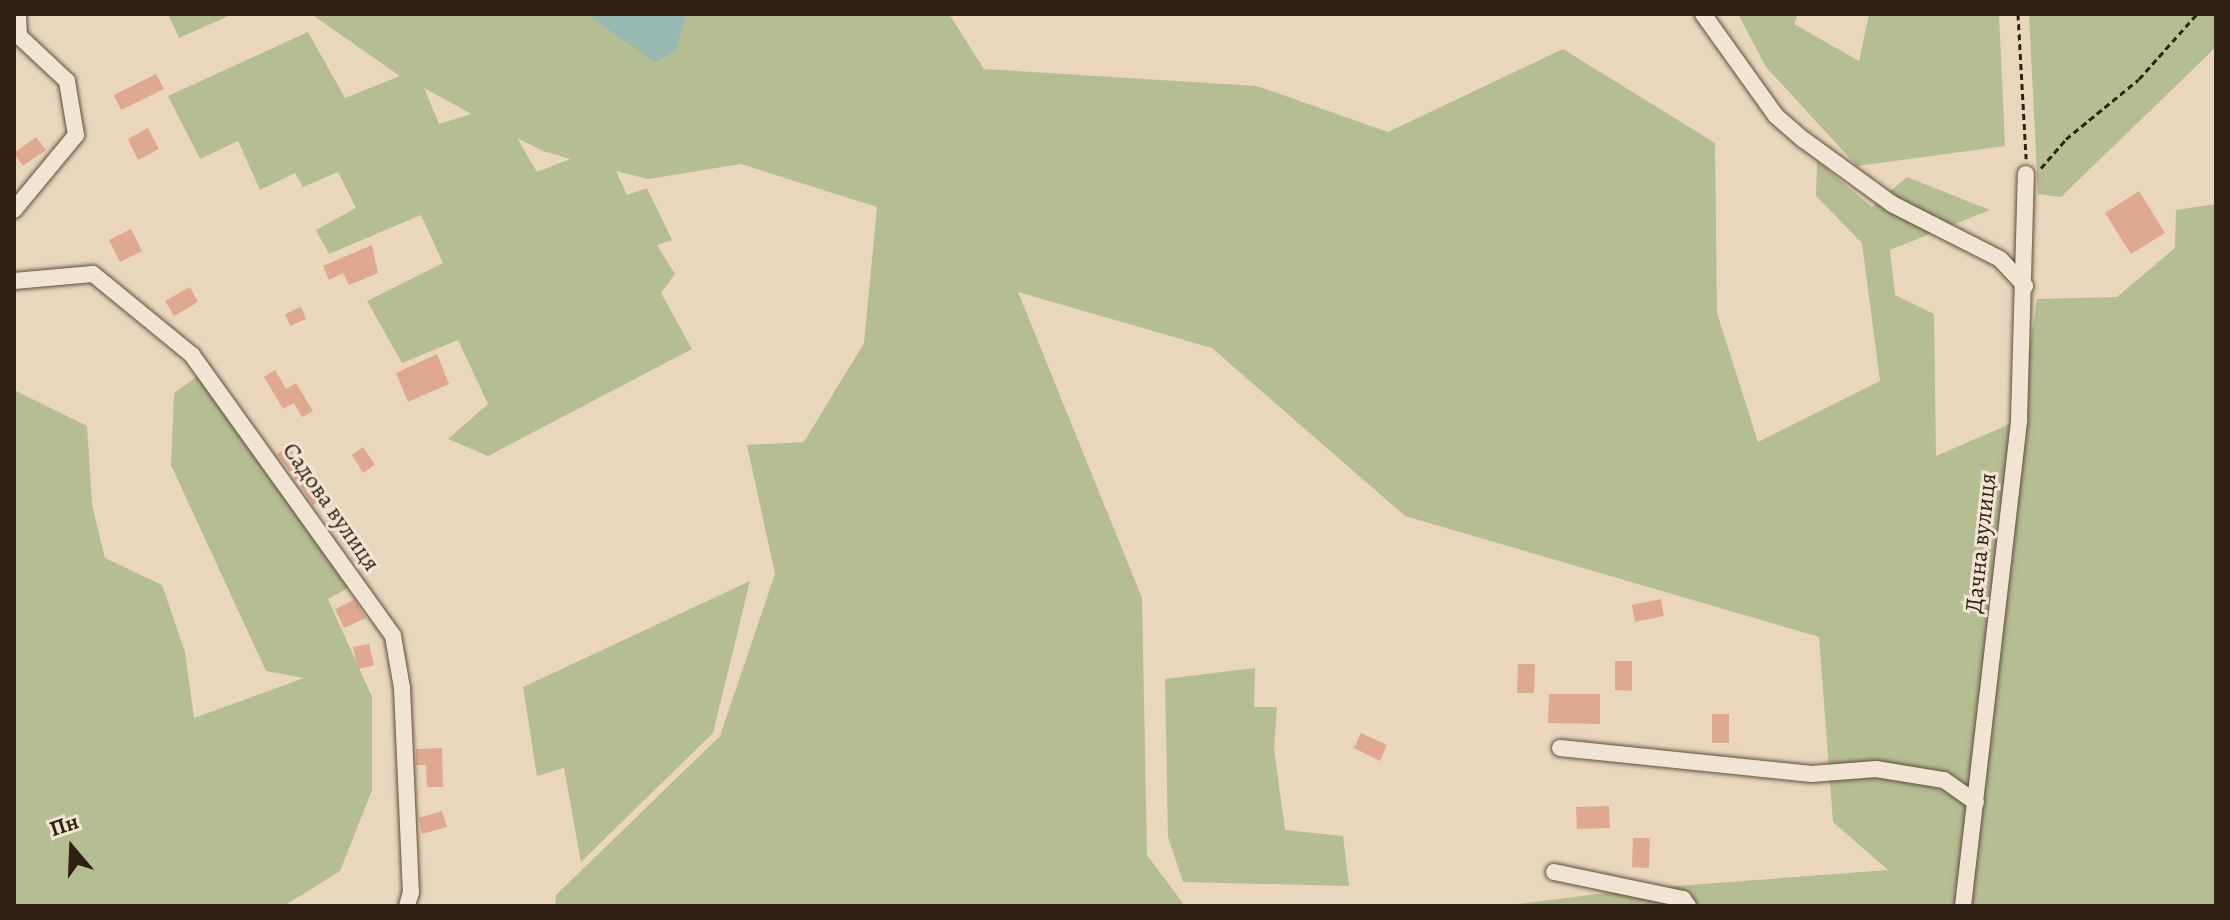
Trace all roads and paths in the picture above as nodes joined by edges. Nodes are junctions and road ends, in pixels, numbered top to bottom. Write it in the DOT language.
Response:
graph roads {
  1 [pos="18,14"];
  2 [pos="1703,14"];
  3 [pos="2018,14"];
  4 [pos="2197,14"];
  5 [pos="2026,174"];
  6 [pos="14,210"];
  7 [pos="14,281"];
  8 [pos="2025,287"];
  9 [pos="1560,748"];
  10 [pos="1976,802"];
  11 [pos="1554,872"];
  12 [pos="407,906"];
  13 [pos="1688,906"];
  14 [pos="1963,906"];
  1 -- 6 [label="street"];
  2 -- 8 [label="street"];
  3 -- 5 [label="path"];
  4 -- 5 [label="path"];
  5 -- 8 [label="street, Дачна вулиця"];
  7 -- 12 [label="street, Садова вулиця"];
  8 -- 10 [label="street, Дачна вулиця"];
  9 -- 10 [label="street"];
  10 -- 14 [label="street, Дачна вулиця"];
  11 -- 13 [label="street"];
}
